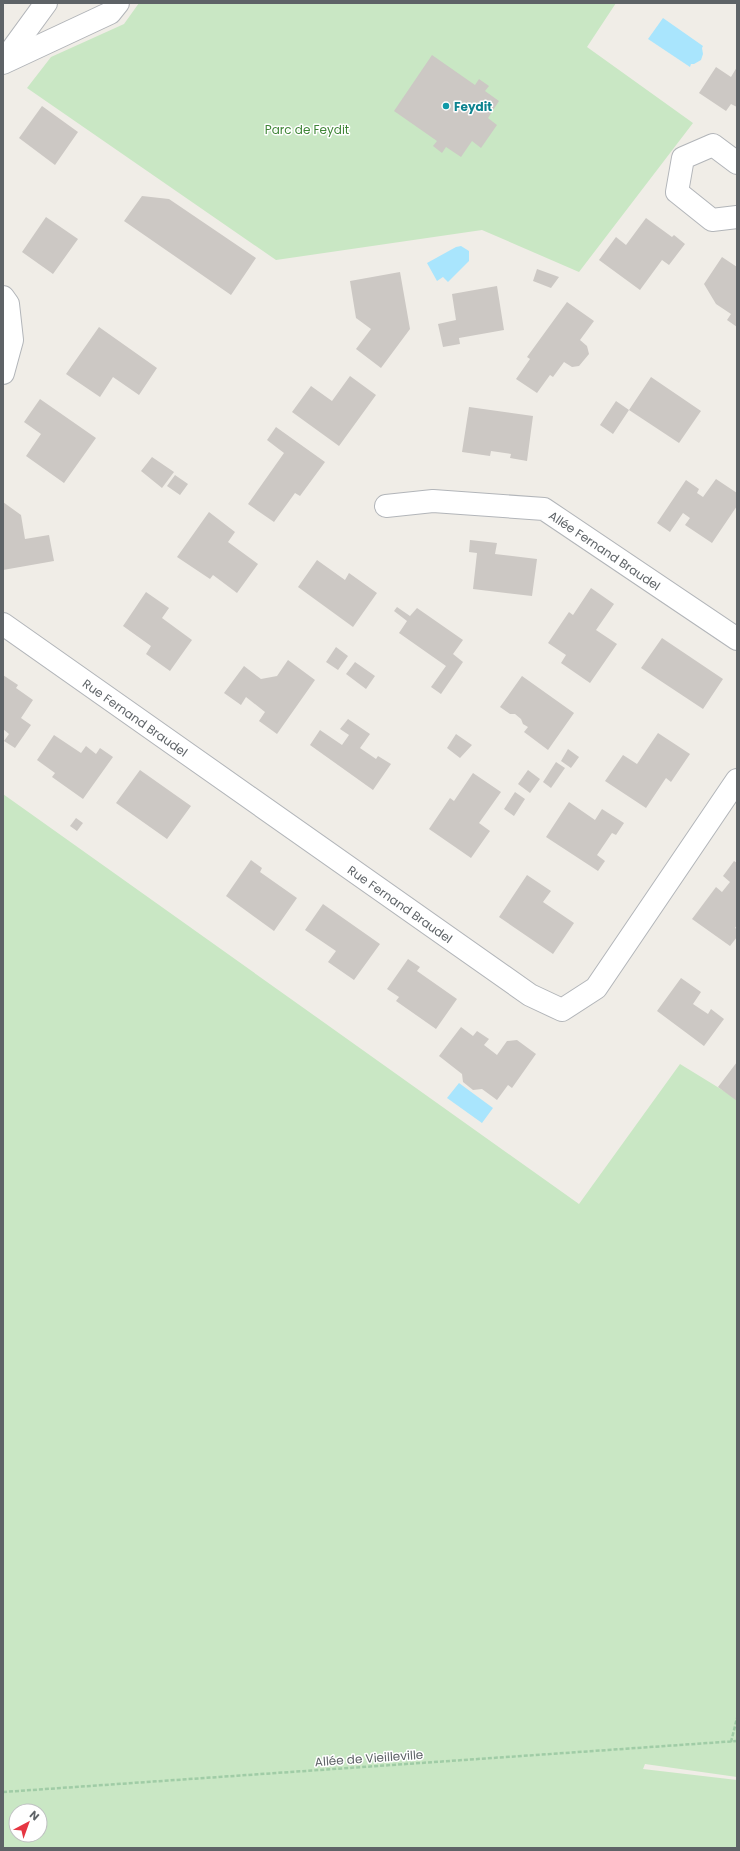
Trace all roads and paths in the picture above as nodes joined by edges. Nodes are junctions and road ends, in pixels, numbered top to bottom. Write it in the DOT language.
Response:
graph roads {
  1 [pos="46,3"];
  2 [pos="118,3"];
  3 [pos="3,63"];
  4 [pos="737,163"];
  5 [pos="737,217"];
  6 [pos="3,297"];
  7 [pos="3,372"];
  8 [pos="386,506"];
  9 [pos="3,624"];
  10 [pos="737,639"];
  11 [pos="737,780"];
  12 [pos="737,1718"];
  13 [pos="737,1741"];
  14 [pos="731,1742"];
  15 [pos="3,1792"];
  1 -- 3 [label="street"];
  2 -- 3 [label="street"];
  4 -- 5 [label="street"];
  6 -- 7 [label="street"];
  8 -- 10 [label="street, Allée Fernand Braudel"];
  9 -- 11 [label="street, Rue Fernand Braudel"];
  12 -- 14 [label="path"];
  13 -- 14 [label="path, Allée de Vieilleville"];
  14 -- 15 [label="path, Allée de Vieilleville"];
}
